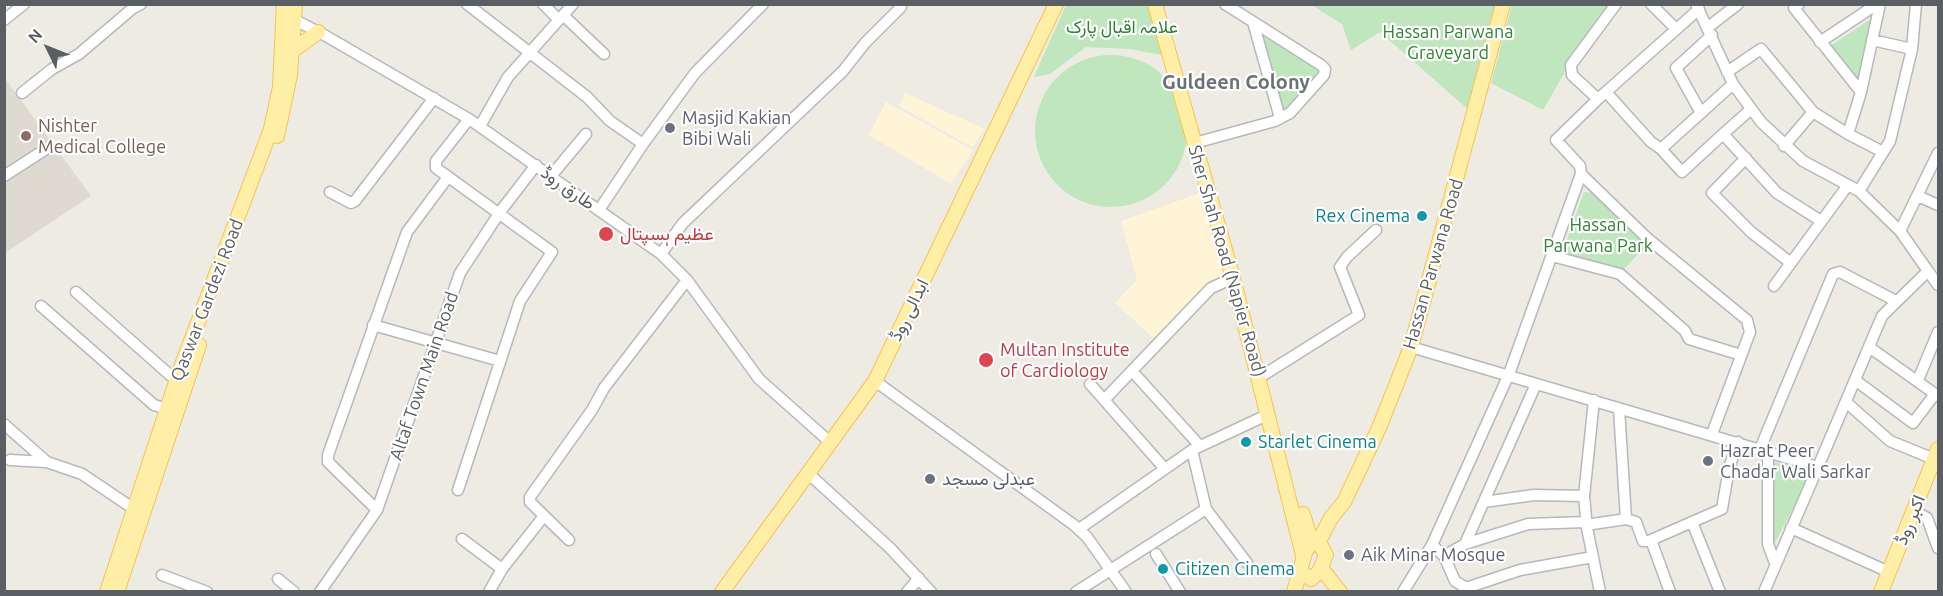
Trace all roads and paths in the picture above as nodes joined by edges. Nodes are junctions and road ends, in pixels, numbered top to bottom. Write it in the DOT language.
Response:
graph roads {
  1 [pos="24,4"];
  2 [pos="141,4"];
  3 [pos="295,4"];
  4 [pos="543,4"];
  5 [pos="573,4"];
  6 [pos="748,4"];
  7 [pos="1056,4"];
  8 [pos="1155,4"];
  9 [pos="1160,4"];
  10 [pos="1225,4"];
  11 [pos="1503,4"];
  12 [pos="1616,4"];
  13 [pos="1651,4"];
  14 [pos="1737,4"];
  15 [pos="1878,4"];
  16 [pos="1917,4"];
  17 [pos="467,5"];
  18 [pos="1795,6"];
  19 [pos="901,7"];
  20 [pos="1697,7"];
  21 [pos="760,9"];
  22 [pos="287,14"];
  23 [pos="561,18"];
  24 [pos="4,20"];
  25 [pos="1253,22"];
  26 [pos="1676,29"];
  27 [pos="318,32"];
  28 [pos="1709,32"];
  29 [pos="1872,40"];
  30 [pos="1820,42"];
  31 [pos="1912,49"];
  32 [pos="292,51"];
  33 [pos="528,52"];
  34 [pos="604,54"];
  35 [pos="1727,72"];
  36 [pos="1732,84"];
  37 [pos="1861,92"];
  38 [pos="22,93"];
  39 [pos="1602,96"];
  40 [pos="434,98"];
  41 [pos="1187,105"];
  42 [pos="1750,110"];
  43 [pos="1813,112"];
  44 [pos="1701,114"];
  45 [pos="1280,118"];
  46 [pos="469,119"];
  47 [pos="480,126"];
  48 [pos="586,134"];
  49 [pos="1723,134"];
  50 [pos="1848,134"];
  51 [pos="1202,141"];
  52 [pos="642,144"];
  53 [pos="1784,146"];
  54 [pos="49,147"];
  55 [pos="1661,149"];
  56 [pos="1883,152"];
  57 [pos="1938,153"];
  58 [pos="1746,158"];
  59 [pos="536,165"];
  60 [pos="6,172"];
  61 [pos="1581,174"];
  62 [pos="551,176"];
  63 [pos="448,177"];
  64 [pos="1848,185"];
  65 [pos="1859,191"];
  66 [pos="330,192"];
  67 [pos="1918,196"];
  68 [pos="1938,205"];
  69 [pos="599,210"];
  70 [pos="500,212"];
  71 [pos="1821,221"];
  72 [pos="1376,230"];
  73 [pos="1900,231"];
  74 [pos="661,254"];
  75 [pos="1552,256"];
  76 [pos="1791,263"];
  77 [pos="1928,271"];
  78 [pos="1233,278"];
  79 [pos="687,280"];
  80 [pos="1938,285"];
  81 [pos="1774,286"];
  82 [pos="76,292"];
  83 [pos="1896,301"];
  84 [pos="41,306"];
  85 [pos="374,325"];
  86 [pos="1938,332"];
  87 [pos="435,343"];
  88 [pos="1411,346"];
  89 [pos="1869,347"];
  90 [pos="1741,355"];
  91 [pos="500,362"];
  92 [pos="1132,371"];
  93 [pos="1265,374"];
  94 [pos="1509,374"];
  95 [pos="171,376"];
  96 [pos="1855,380"];
  97 [pos="1917,380"];
  98 [pos="875,381"];
  99 [pos="1090,384"];
  100 [pos="1536,384"];
  101 [pos="1937,395"];
  102 [pos="1104,400"];
  103 [pos="1594,400"];
  104 [pos="1846,402"];
  105 [pos="167,409"];
  106 [pos="1619,409"];
  107 [pos="1269,414"];
  108 [pos="4,424"];
  109 [pos="1712,434"];
  110 [pos="831,442"];
  111 [pos="1738,442"];
  112 [pos="1196,448"];
  113 [pos="1764,450"];
  114 [pos="10,460"];
  115 [pos="1936,461"];
  116 [pos="47,462"];
  117 [pos="1818,467"];
  118 [pos="1165,470"];
  119 [pos="809,474"];
  120 [pos="458,490"];
  121 [pos="1584,496"];
  122 [pos="1484,502"];
  123 [pos="128,506"];
  124 [pos="1296,506"];
  125 [pos="1206,509"];
  126 [pos="377,510"];
  127 [pos="1913,510"];
  128 [pos="1336,514"];
  129 [pos="544,516"];
  130 [pos="1626,519"];
  131 [pos="1692,522"];
  132 [pos="1586,523"];
  133 [pos="1791,528"];
  134 [pos="1079,529"];
  135 [pos="462,539"];
  136 [pos="569,540"];
  137 [pos="1651,541"];
  138 [pos="1938,542"];
  139 [pos="1465,544"];
  140 [pos="1432,545"];
  141 [pos="1314,547"];
  142 [pos="1156,555"];
  143 [pos="1444,556"];
  144 [pos="1593,557"];
  145 [pos="1247,563"];
  146 [pos="1775,563"];
  147 [pos="502,569"];
  148 [pos="1110,570"];
  149 [pos="1889,572"];
  150 [pos="162,575"];
  151 [pos="1310,577"];
  152 [pos="919,578"];
  153 [pos="278,579"];
  154 [pos="107,591"];
  155 [pos="117,591"];
  156 [pos="207,591"];
  157 [pos="294,591"];
  158 [pos="320,591"];
  159 [pos="489,591"];
  160 [pos="722,591"];
  161 [pos="907,591"];
  162 [pos="931,591"];
  163 [pos="1076,591"];
  164 [pos="1126,591"];
  165 [pos="1180,591"];
  166 [pos="1294,591"];
  167 [pos="1331,591"];
  168 [pos="1340,591"];
  169 [pos="1403,591"];
  170 [pos="1600,591"];
  171 [pos="1670,591"];
  172 [pos="1720,591"];
  173 [pos="1764,591"];
  174 [pos="1881,591"];
  1 -- 24 [label="street"];
  2 -- 38 [label="street"];
  3 -- 22 [label="main road"];
  4 -- 23 [label="street"];
  5 -- 23 [label="street"];
  6 -- 21 [label="street"];
  7 -- 98 [label="main road, ابدالی روڈ"];
  8 -- 41 [label="main road, Sher Shah Road (Napier Road)"];
  9 -- 41 [label="main road, Sher Shah Road (Napier Road)"];
  10 -- 25 [label="street"];
  11 -- 88 [label="main road, Hassan Parwana Road"];
  12 -- 39 [label="street"];
  13 -- 26 [label="street"];
  14 -- 28 [label="street"];
  15 -- 29 [label="street"];
  15 -- 30 [label="street"];
  16 -- 31 [label="street"];
  17 -- 33 [label="street"];
  18 -- 30 [label="street"];
  19 -- 74 [label="street"];
  20 -- 26 [label="street"];
  20 -- 28 [label="street"];
  21 -- 52 [label="street"];
  22 -- 27 [label="street, طارق روڈ"];
  22 -- 32 [label="main road"];
  22 -- 105 [label="main road, Qaswar Gardezi Road"];
  23 -- 33 [label="street"];
  23 -- 34 [label="street"];
  25 -- 45 [label="street"];
  25 -- 45 [label="street"];
  26 -- 39 [label="street"];
  27 -- 32 [label="main road"];
  27 -- 40 [label="street, طارق روڈ"];
  28 -- 35 [label="street"];
  28 -- 44 [label="street"];
  29 -- 31 [label="street"];
  29 -- 37 [label="street"];
  30 -- 37 [label="street"];
  31 -- 56 [label="street"];
  32 -- 155 [label="main road"];
  33 -- 47 [label="street"];
  33 -- 52 [label="street"];
  35 -- 36 [label="street"];
  35 -- 43 [label="street"];
  36 -- 42 [label="street"];
  36 -- 44 [label="street"];
  37 -- 50 [label="street"];
  39 -- 55 [label="street"];
  39 -- 61 [label="street"];
  40 -- 46 [label="street, طارق روڈ"];
  40 -- 66 [label="street"];
  41 -- 51 [label="main road, Sher Shah Road (Napier Road)"];
  41 -- 78 [label="main road, Sher Shah Road (Napier Road)"];
  42 -- 49 [label="street"];
  42 -- 53 [label="street"];
  43 -- 50 [label="street"];
  43 -- 53 [label="street"];
  44 -- 55 [label="street"];
  45 -- 51 [label="street"];
  46 -- 47 [label="street, طارق روڈ"];
  46 -- 63 [label="street"];
  47 -- 59 [label="street, طارق روڈ"];
  48 -- 62 [label="street"];
  49 -- 55 [label="street"];
  49 -- 58 [label="street"];
  50 -- 56 [label="street"];
  51 -- 93 [label="main road, Sher Shah Road (Napier Road)"];
  52 -- 69 [label="street"];
  53 -- 64 [label="street"];
  54 -- 60 [label="street"];
  56 -- 65 [label="street"];
  57 -- 67 [label="street"];
  58 -- 71 [label="street"];
  58 -- 76 [label="street"];
  59 -- 62 [label="street, طارق روڈ"];
  59 -- 70 [label="street, Altaf Town Main Road"];
  61 -- 75 [label="street"];
  61 -- 90 [label="street"];
  62 -- 69 [label="street, طارق روڈ"];
  63 -- 70 [label="street"];
  63 -- 85 [label="street"];
  64 -- 65 [label="street"];
  64 -- 71 [label="street"];
  65 -- 73 [label="street"];
  67 -- 68 [label="street"];
  67 -- 73 [label="street"];
  69 -- 74 [label="street, طارق روڈ"];
  70 -- 87 [label="street, Altaf Town Main Road"];
  70 -- 91 [label="street"];
  71 -- 76 [label="street"];
  72 -- 93 [label="street"];
  73 -- 77 [label="street"];
  74 -- 79 [label="street, طارق روڈ"];
  75 -- 90 [label="street"];
  75 -- 94 [label="street"];
  76 -- 81 [label="street"];
  77 -- 80 [label="street"];
  77 -- 83 [label="street"];
  78 -- 92 [label="street"];
  78 -- 107 [label="main road, Sher Shah Road (Napier Road)"];
  79 -- 110 [label="street, طارق روڈ"];
  79 -- 129 [label="street"];
  82 -- 95 [label="street"];
  83 -- 89 [label="street"];
  83 -- 113 [label="street"];
  84 -- 105 [label="street"];
  85 -- 87 [label="street"];
  85 -- 126 [label="street"];
  86 -- 97 [label="street"];
  87 -- 91 [label="street"];
  87 -- 126 [label="street, Altaf Town Main Road"];
  88 -- 94 [label="street"];
  88 -- 128 [label="main road, Hassan Parwana Road"];
  89 -- 96 [label="street"];
  89 -- 97 [label="street"];
  90 -- 109 [label="street"];
  91 -- 120 [label="street"];
  92 -- 102 [label="street"];
  92 -- 112 [label="street"];
  93 -- 124 [label="main road, Sher Shah Road (Napier Road)"];
  94 -- 100 [label="street"];
  94 -- 140 [label="street"];
  96 -- 101 [label="street"];
  96 -- 104 [label="street"];
  97 -- 101 [label="street"];
  98 -- 110 [label="main road, ابدالی روڈ"];
  98 -- 134 [label="street"];
  99 -- 102 [label="street"];
  100 -- 103 [label="street"];
  100 -- 122 [label="street"];
  102 -- 118 [label="street"];
  103 -- 106 [label="street"];
  103 -- 121 [label="street"];
  104 -- 115 [label="street"];
  104 -- 117 [label="street"];
  105 -- 154 [label="main road, Qaswar Gardezi Road"];
  106 -- 109 [label="street"];
  106 -- 130 [label="street"];
  107 -- 112 [label="street"];
  107 -- 124 [label="main road, Sher Shah Road (Napier Road)"];
  108 -- 116 [label="street"];
  109 -- 111 [label="street"];
  110 -- 119 [label="main road, ابدالی روڈ"];
  111 -- 113 [label="street"];
  111 -- 131 [label="street"];
  112 -- 118 [label="street"];
  112 -- 125 [label="street"];
  113 -- 117 [label="street"];
  113 -- 146 [label="street"];
  114 -- 116 [label="street"];
  115 -- 127 [label="main road, اکبر روڈ"];
  116 -- 123 [label="street"];
  117 -- 133 [label="street"];
  118 -- 134 [label="street"];
  119 -- 152 [label="street"];
  119 -- 160 [label="main road, ابدالی روڈ"];
  121 -- 122 [label="street"];
  121 -- 132 [label="street"];
  122 -- 139 [label="street"];
  124 -- 128 [label="main road"];
  124 -- 141 [label="main road"];
  125 -- 145 [label="street"];
  125 -- 148 [label="street"];
  126 -- 158 [label="street, Altaf Town Main Road"];
  127 -- 138 [label="street"];
  127 -- 149 [label="main road, اکبر روڈ"];
  128 -- 141 [label="main road, Hassan Parwana Road"];
  129 -- 136 [label="street"];
  129 -- 147 [label="street"];
  130 -- 132 [label="street"];
  130 -- 137 [label="street"];
  131 -- 137 [label="street"];
  131 -- 172 [label="street"];
  132 -- 139 [label="street"];
  132 -- 144 [label="street"];
  133 -- 146 [label="street"];
  133 -- 149 [label="street"];
  134 -- 148 [label="street"];
  135 -- 147 [label="street"];
  137 -- 171 [label="street"];
  139 -- 143 [label="street"];
  140 -- 143 [label="street"];
  140 -- 169 [label="street"];
  141 -- 151 [label="main road"];
  141 -- 151 [label="main road"];
  142 -- 165 [label="street"];
  143 -- 144 [label="street"];
  144 -- 170 [label="street"];
  146 -- 173 [label="street"];
  147 -- 159 [label="street"];
  148 -- 163 [label="street"];
  148 -- 164 [label="street"];
  149 -- 174 [label="main road, اکبر روڈ"];
  150 -- 156 [label="street"];
  151 -- 166 [label="main road"];
  151 -- 167 [label="main road"];
  151 -- 168 [label="main road"];
  152 -- 161 [label="street"];
  152 -- 162 [label="street"];
  153 -- 157 [label="street"];
}
